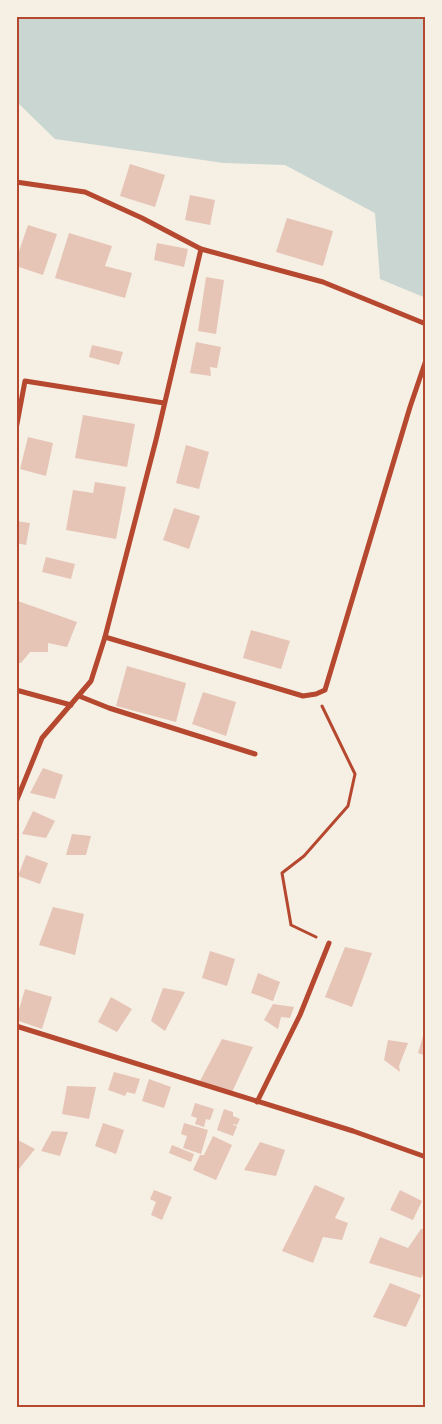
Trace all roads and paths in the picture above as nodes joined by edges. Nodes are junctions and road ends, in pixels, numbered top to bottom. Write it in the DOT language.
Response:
graph roads {
  1 [pos="16,182"];
  2 [pos="201,249"];
  3 [pos="426,324"];
  4 [pos="426,360"];
  5 [pos="164,403"];
  6 [pos="16,428"];
  7 [pos="105,637"];
  8 [pos="16,690"];
  9 [pos="316,694"];
  10 [pos="78,696"];
  11 [pos="71,706"];
  12 [pos="255,754"];
  13 [pos="16,802"];
  14 [pos="329,943"];
  15 [pos="16,1026"];
  16 [pos="257,1102"];
  17 [pos="426,1156"];
  1 -- 2 [label="street"];
  2 -- 3 [label="street"];
  2 -- 5 [label="street"];
  4 -- 9 [label="street"];
  5 -- 6 [label="street"];
  5 -- 7 [label="street"];
  7 -- 9 [label="street"];
  7 -- 10 [label="street"];
  8 -- 11 [label="street"];
  9 -- 14 [label="path"];
  10 -- 11 [label="street"];
  10 -- 12 [label="street"];
  11 -- 13 [label="street"];
  14 -- 16 [label="street"];
  15 -- 16 [label="street"];
  16 -- 17 [label="street"];
}
